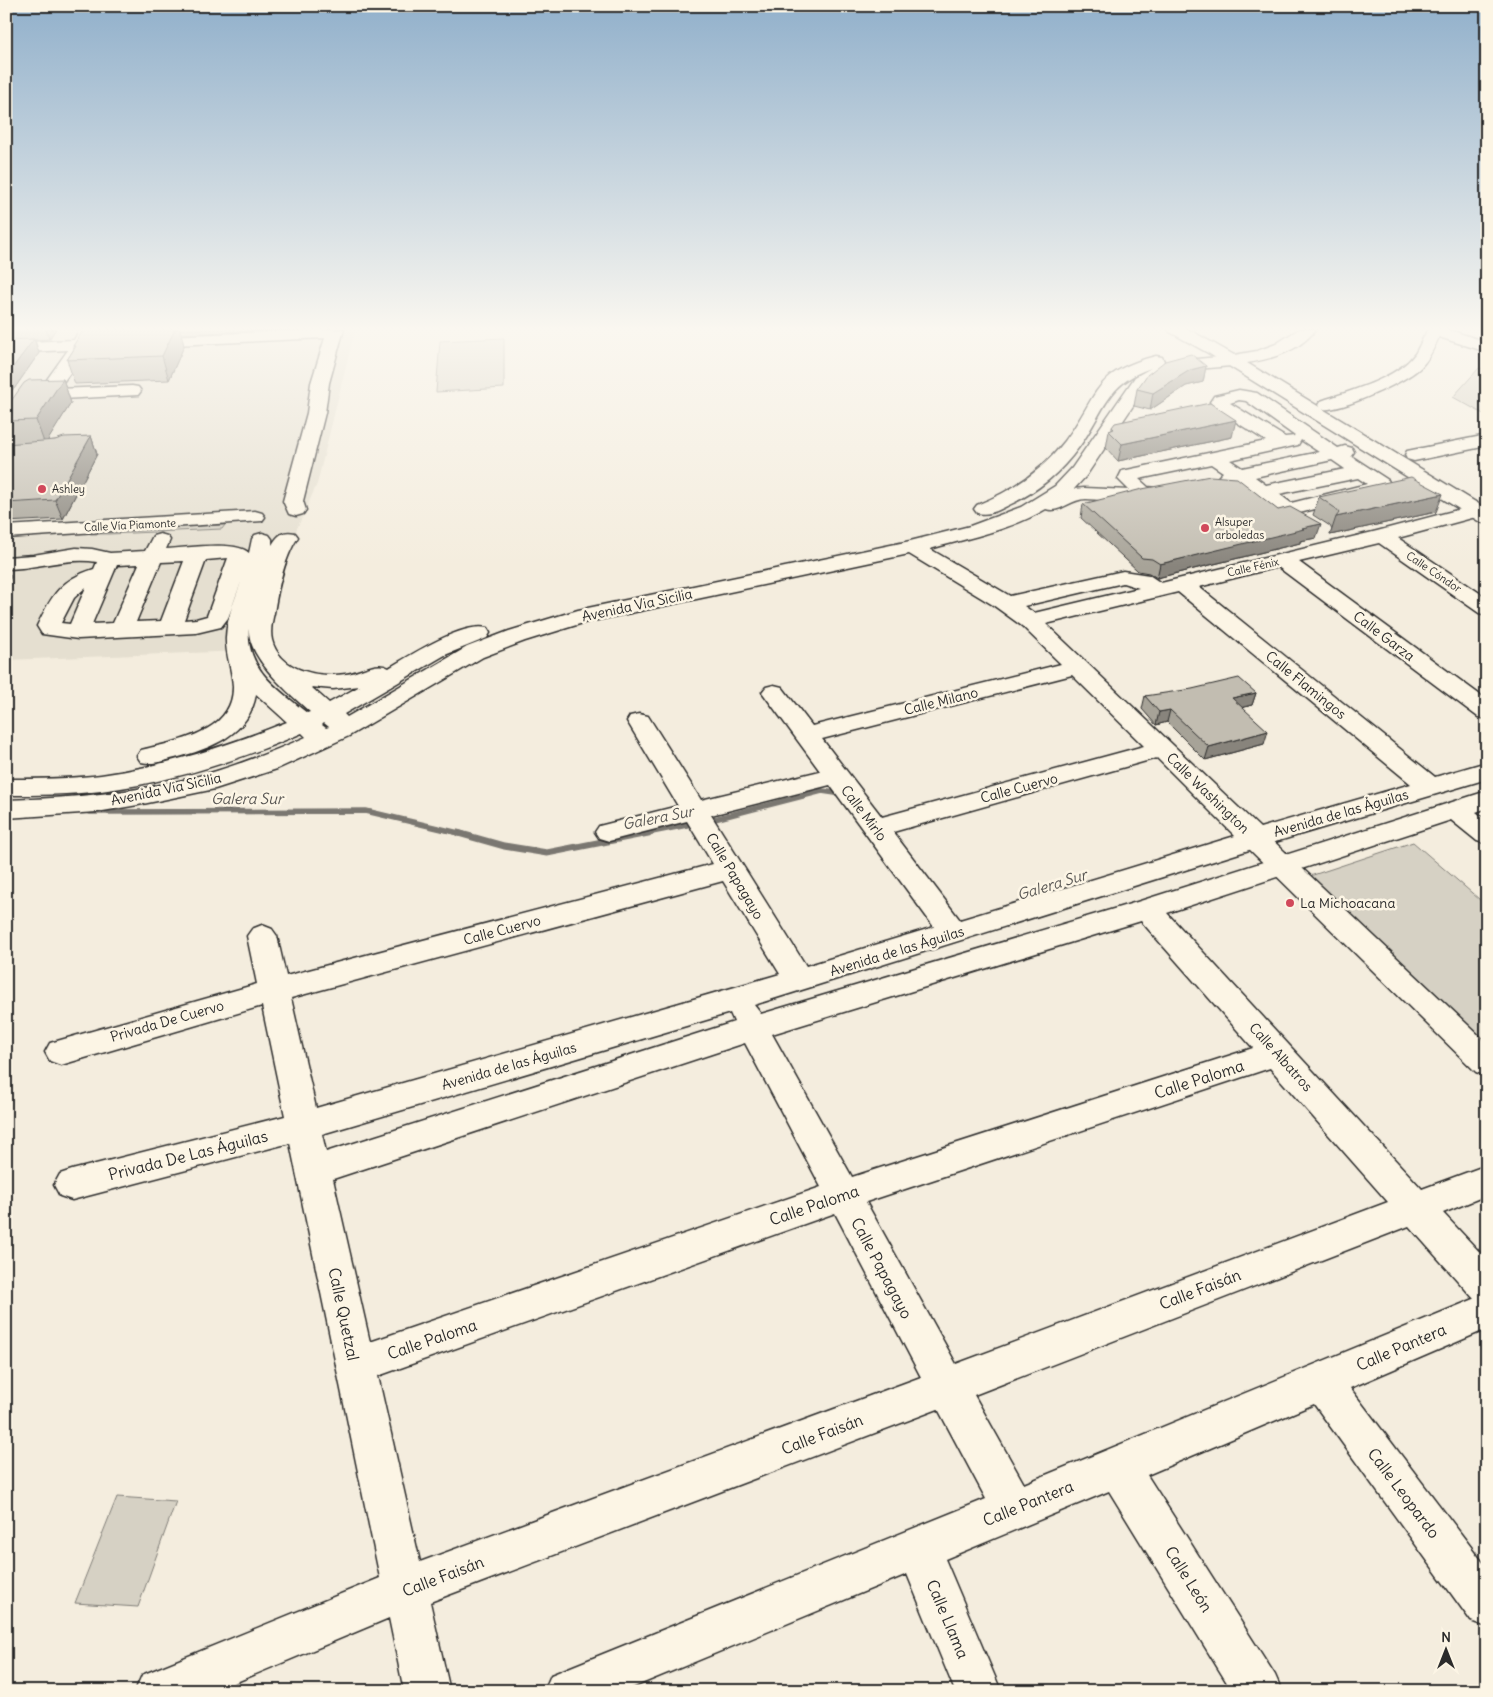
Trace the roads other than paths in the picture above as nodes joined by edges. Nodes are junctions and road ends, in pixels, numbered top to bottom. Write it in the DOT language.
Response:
graph roads {
  1 [pos="306,408"];
  2 [pos="317,408"];
  3 [pos="1096,408"];
  4 [pos="1129,408"];
  5 [pos="1220,408"];
  6 [pos="1227,408"];
  7 [pos="1267,408"];
  8 [pos="1314,408"];
  9 [pos="1333,408"];
  10 [pos="11,411"];
  11 [pos="1206,412"];
  12 [pos="1090,417"];
  13 [pos="1122,423"];
  14 [pos="6,433"];
  15 [pos="1308,437"];
  16 [pos="1487,440"];
  17 [pos="1282,443"];
  18 [pos="1370,446"];
  19 [pos="1335,454"];
  20 [pos="1414,455"];
  21 [pos="1091,456"];
  22 [pos="1214,457"];
  23 [pos="1362,471"];
  24 [pos="1239,475"];
  25 [pos="1211,481"];
  26 [pos="1173,488"];
  27 [pos="1263,492"];
  28 [pos="1145,494"];
  29 [pos="1122,496"];
  30 [pos="1007,501"];
  31 [pos="1288,510"];
  32 [pos="1484,510"];
  33 [pos="1028,511"];
  34 [pos="263,518"];
  35 [pos="88,519"];
  36 [pos="300,525"];
  37 [pos="1312,526"];
  38 [pos="1382,536"];
  39 [pos="54,542"];
  40 [pos="8,544"];
  41 [pos="158,546"];
  42 [pos="912,547"];
  43 [pos="198,553"];
  44 [pos="1282,560"];
  45 [pos="6,563"];
  46 [pos="106,566"];
  47 [pos="1182,584"];
  48 [pos="1157,590"];
  49 [pos="1006,604"];
  50 [pos="1487,608"];
  51 [pos="1030,621"];
  52 [pos="170,627"];
  53 [pos="121,630"];
  54 [pos="78,632"];
  55 [pos="472,636"];
  56 [pos="242,662"];
  57 [pos="1077,667"];
  58 [pos="282,671"];
  59 [pos="774,692"];
  60 [pos="1487,712"];
  61 [pos="639,721"];
  62 [pos="303,724"];
  63 [pos="332,726"];
  64 [pos="806,735"];
  65 [pos="1162,749"];
  66 [pos="1487,770"];
  67 [pos="836,775"];
  68 [pos="6,786"];
  69 [pos="1431,787"];
  70 [pos="1487,799"];
  71 [pos="6,808"];
  72 [pos="1455,809"];
  73 [pos="694,811"];
  74 [pos="875,828"];
  75 [pos="610,832"];
  76 [pos="1487,835"];
  77 [pos="1255,839"];
  78 [pos="1281,864"];
  79 [pos="730,869"];
  80 [pos="1147,909"];
  81 [pos="954,933"];
  82 [pos="262,936"];
  83 [pos="800,981"];
  84 [pos="274,991"];
  85 [pos="745,1014"];
  86 [pos="61,1052"];
  87 [pos="1278,1053"];
  88 [pos="1487,1063"];
  89 [pos="305,1125"];
  90 [pos="315,1170"];
  91 [pos="1487,1180"];
  92 [pos="72,1185"];
  93 [pos="843,1195"];
  94 [pos="1415,1206"];
  95 [pos="1487,1287"];
  96 [pos="1487,1311"];
  97 [pos="355,1366"];
  98 [pos="1321,1381"];
  99 [pos="946,1387"];
  100 [pos="1118,1467"];
  101 [pos="1014,1509"];
  102 [pos="918,1547"];
  103 [pos="404,1590"];
  104 [pos="1487,1605"];
  105 [pos="158,1691"];
  106 [pos="427,1691"];
  107 [pos="567,1691"];
  108 [pos="978,1691"];
  109 [pos="1259,1691"];
  1 -- 34 [label="street"];
  2 -- 36 [label="street"];
  3 -- 12 [label="street, Avenida Via Sicilia"];
  4 -- 13 [label="street, Avenida Via Sicilia"];
  5 -- 11 [label="street"];
  6 -- 17 [label="street"];
  7 -- 15 [label="street"];
  8 -- 18 [label="street"];
  9 -- 20 [label="street"];
  10 -- 14 [label="street"];
  12 -- 13 [label="street"];
  12 -- 30 [label="street, Avenida Via Sicilia"];
  13 -- 21 [label="street, Avenida Via Sicilia"];
  15 -- 17 [label="street"];
  15 -- 19 [label="street"];
  16 -- 20 [label="street"];
  17 -- 22 [label="street"];
  18 -- 19 [label="street"];
  18 -- 20 [label="street"];
  18 -- 32 [label="street"];
  19 -- 23 [label="street"];
  19 -- 24 [label="street"];
  20 -- 32 [label="street"];
  21 -- 29 [label="street"];
  21 -- 33 [label="street, Avenida Via Sicilia"];
  22 -- 24 [label="street"];
  22 -- 28 [label="street"];
  23 -- 27 [label="street"];
  23 -- 31 [label="street"];
  24 -- 25 [label="street"];
  24 -- 27 [label="street"];
  26 -- 28 [label="street"];
  27 -- 31 [label="street"];
  28 -- 29 [label="street"];
  29 -- 33 [label="street"];
  30 -- 33 [label="street"];
  30 -- 55 [label="street, Avenida Via Sicilia"];
  31 -- 37 [label="street"];
  32 -- 38 [label="street, Calle Fénix"];
  33 -- 42 [label="street, Avenida Via Sicilia"];
  34 -- 35 [label="street, Calle Vía Piamonte"];
  34 -- 36 [label="street"];
  34 -- 36 [label="street"];
  34 -- 41 [label="street, Calle Vía Piamonte"];
  34 -- 56 [label="street"];
  35 -- 39 [label="street"];
  35 -- 40 [label="street, Calle Vía Piamonte"];
  36 -- 58 [label="street"];
  38 -- 44 [label="street, Calle Fénix"];
  38 -- 50 [label="street, Calle Cóndor"];
  39 -- 40 [label="street, Calle Vía Piamonte"];
  39 -- 41 [label="street, Calle Vía Piamonte"];
  41 -- 43 [label="street"];
  41 -- 46 [label="street"];
  41 -- 53 [label="street"];
  42 -- 49 [label="street, Calle Washington"];
  42 -- 63 [label="street, Avenida Via Sicilia"];
  43 -- 52 [label="street"];
  43 -- 52 [label="street"];
  44 -- 47 [label="street, Calle Fénix"];
  44 -- 60 [label="street, Calle Garza"];
  45 -- 46 [label="street"];
  46 -- 54 [label="street"];
  46 -- 54 [label="street"];
  47 -- 48 [label="street, Calle Fénix"];
  47 -- 69 [label="street, Calle Flamingos"];
  48 -- 49 [label="street"];
  48 -- 51 [label="street, Calle Fénix"];
  49 -- 51 [label="street, Calle Washington"];
  51 -- 57 [label="street, Calle Washington"];
  52 -- 53 [label="street"];
  53 -- 54 [label="street"];
  55 -- 58 [label="street"];
  55 -- 63 [label="street, Avenida Via Sicilia"];
  56 -- 62 [label="street"];
  56 -- 68 [label="street"];
  57 -- 64 [label="street, Calle Milano"];
  57 -- 65 [label="street, Calle Washington"];
  58 -- 63 [label="street"];
  59 -- 64 [label="street, Calle Mirlo"];
  61 -- 73 [label="street, Calle Papagayo"];
  62 -- 63 [label="street"];
  62 -- 68 [label="street, Avenida Via Sicilia"];
  63 -- 71 [label="street, Avenida Via Sicilia"];
  64 -- 67 [label="street, Calle Mirlo"];
  65 -- 74 [label="street, Calle Cuervo"];
  65 -- 77 [label="street, Calle Washington"];
  66 -- 69 [label="street, Avenida de las Águilas"];
  67 -- 73 [label="street"];
  67 -- 74 [label="street, Calle Mirlo"];
  69 -- 77 [label="street, Avenida de las Águilas"];
  70 -- 72 [label="street, Avenida de las Águilas"];
  72 -- 76 [label="street"];
  72 -- 78 [label="street, Avenida de las Águilas"];
  73 -- 75 [label="street"];
  73 -- 79 [label="street, Calle Papagayo"];
  74 -- 81 [label="street, Calle Mirlo"];
  77 -- 78 [label="street, Calle Washington"];
  77 -- 81 [label="street, Avenida de las Águilas"];
  78 -- 80 [label="street, Avenida de las Águilas"];
  78 -- 88 [label="street, Calle Washington"];
  79 -- 83 [label="street, Calle Papagayo"];
  79 -- 84 [label="street, Calle Cuervo"];
  80 -- 85 [label="street, Avenida de las Águilas"];
  80 -- 87 [label="street, Calle Albatros"];
  81 -- 83 [label="street, Avenida de las Águilas"];
  82 -- 84 [label="street, Calle Quetzal"];
  83 -- 85 [label="street, Avenida de las Águilas"];
  84 -- 86 [label="street, Privada De Cuervo"];
  84 -- 89 [label="street, Calle Quetzal"];
  85 -- 89 [label="street, Avenida de las Águilas"];
  85 -- 90 [label="street, Avenida de las Águilas"];
  85 -- 93 [label="street, Calle Papagayo"];
  87 -- 93 [label="street, Calle Paloma"];
  87 -- 94 [label="street, Calle Albatros"];
  89 -- 90 [label="street, Calle Quetzal"];
  89 -- 92 [label="street, Privada De Las Águilas"];
  90 -- 97 [label="street, Calle Quetzal"];
  91 -- 94 [label="street, Calle Faisán"];
  93 -- 97 [label="street, Calle Paloma"];
  93 -- 99 [label="street, Calle Papagayo"];
  94 -- 95 [label="street, Calle Albatros"];
  94 -- 99 [label="street, Calle Faisán"];
  96 -- 98 [label="street, Calle Pantera"];
  97 -- 103 [label="street, Calle Quetzal"];
  98 -- 100 [label="street, Calle Pantera"];
  98 -- 104 [label="street, Calle Leopardo"];
  99 -- 101 [label="street, Calle Papagayo"];
  99 -- 103 [label="street, Calle Faisán"];
  100 -- 101 [label="street, Calle Pantera"];
  100 -- 109 [label="street, Calle León"];
  101 -- 102 [label="street, Calle Pantera"];
  102 -- 107 [label="street, Calle Pantera"];
  102 -- 108 [label="street, Calle Llama"];
  103 -- 105 [label="street, Calle Faisán"];
  103 -- 106 [label="street, Calle Quetzal"];
}
